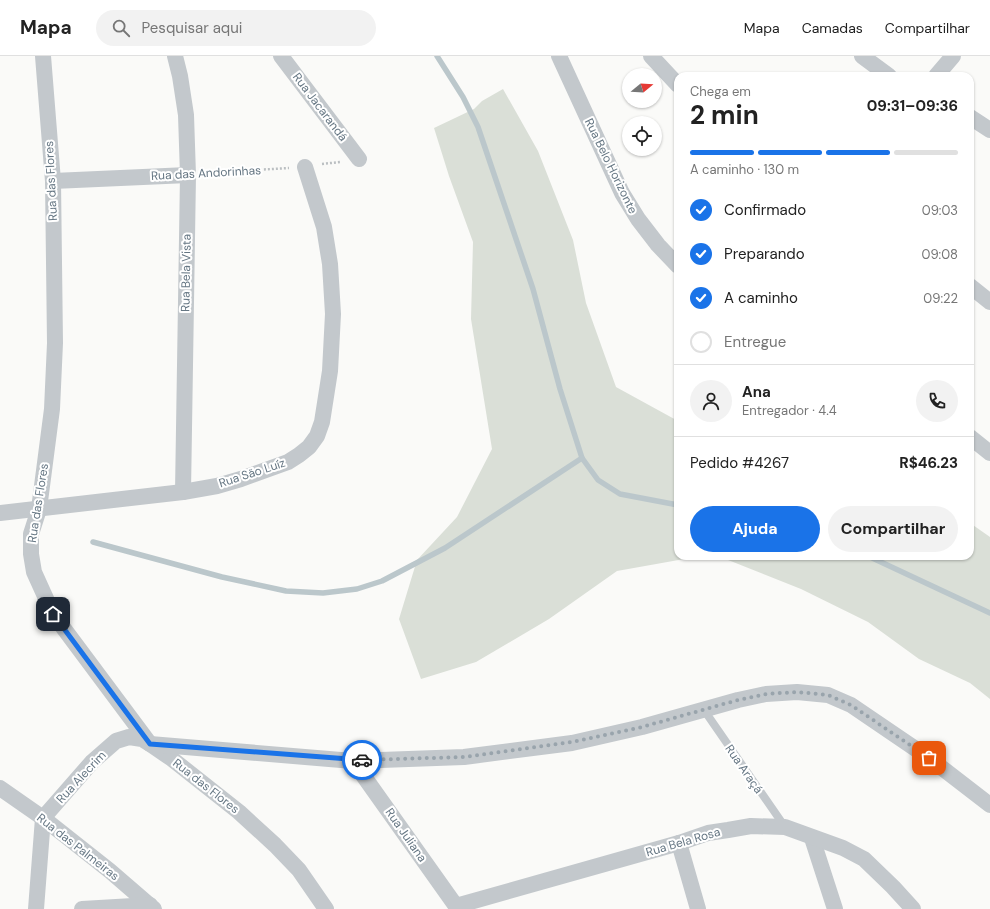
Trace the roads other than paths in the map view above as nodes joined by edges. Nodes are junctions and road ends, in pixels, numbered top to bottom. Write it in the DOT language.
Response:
graph roads {
  1 [pos="44,56"];
  2 [pos="175,56"];
  3 [pos="281,56"];
  4 [pos="558,56"];
  5 [pos="651,56"];
  6 [pos="862,56"];
  7 [pos="953,56"];
  8 [pos="883,72"];
  9 [pos="939,72"];
  10 [pos="674,81"];
  11 [pos="974,120"];
  12 [pos="990,130"];
  13 [pos="359,159"];
  14 [pos="305,167"];
  15 [pos="188,175"];
  16 [pos="53,181"];
  17 [pos="674,262"];
  18 [pos="974,289"];
  19 [pos="990,302"];
  20 [pos="974,440"];
  21 [pos="990,453"];
  22 [pos="183,492"];
  23 [pos="39,508"];
  24 [pos="0,512"];
  25 [pos="704,710"];
  26 [pos="150,744"];
  27 [pos="353,761"];
  28 [pos="0,788"];
  29 [pos="990,805"];
  30 [pos="43,818"];
  31 [pos="785,827"];
  32 [pos="812,838"];
  33 [pos="679,843"];
  34 [pos="152,907"];
  35 [pos="457,907"];
  36 [pos="36,909"];
  37 [pos="82,909"];
  38 [pos="326,909"];
  39 [pos="698,909"];
  40 [pos="835,909"];
  41 [pos="913,909"];
  1 -- 16 [label="street, Rua das Flores"];
  2 -- 15 [label="street, Rua Bela Vista"];
  3 -- 13 [label="street, Rua Jacarandá"];
  4 -- 17 [label="street, Rua Belo Horizonte"];
  5 -- 10 [label="street"];
  6 -- 8 [label="street"];
  7 -- 9 [label="street"];
  11 -- 12 [label="street"];
  14 -- 22 [label="street, Rua São Luíz"];
  15 -- 16 [label="street, Rua das Andorinhas"];
  15 -- 22 [label="street, Rua Bela Vista"];
  16 -- 23 [label="street, Rua das Flores"];
  18 -- 19 [label="street"];
  20 -- 21 [label="street"];
  22 -- 23 [label="street, Rua São Luíz"];
  23 -- 24 [label="street, Rua São Luíz"];
  23 -- 26 [label="street, Rua das Flores"];
  25 -- 27 [label="street, Rua Alecrim"];
  25 -- 29 [label="street, Rua Alecrim"];
  25 -- 31 [label="lane, Rua Araçá"];
  26 -- 27 [label="street, Rua Alecrim"];
  26 -- 30 [label="street, Rua Alecrim"];
  26 -- 38 [label="street, Rua das Flores"];
  27 -- 35 [label="street, Rua Juliana"];
  28 -- 30 [label="street, Rua das Palmeiras"];
  30 -- 34 [label="street, Rua das Palmeiras"];
  30 -- 36 [label="street"];
  31 -- 32 [label="street, Rua Bela Rosa"];
  31 -- 33 [label="street, Rua Bela Rosa"];
  32 -- 40 [label="street"];
  32 -- 41 [label="street, Rua Bela Rosa"];
  33 -- 35 [label="street, Rua Bela Rosa"];
  33 -- 39 [label="street"];
  34 -- 37 [label="street"];
}
